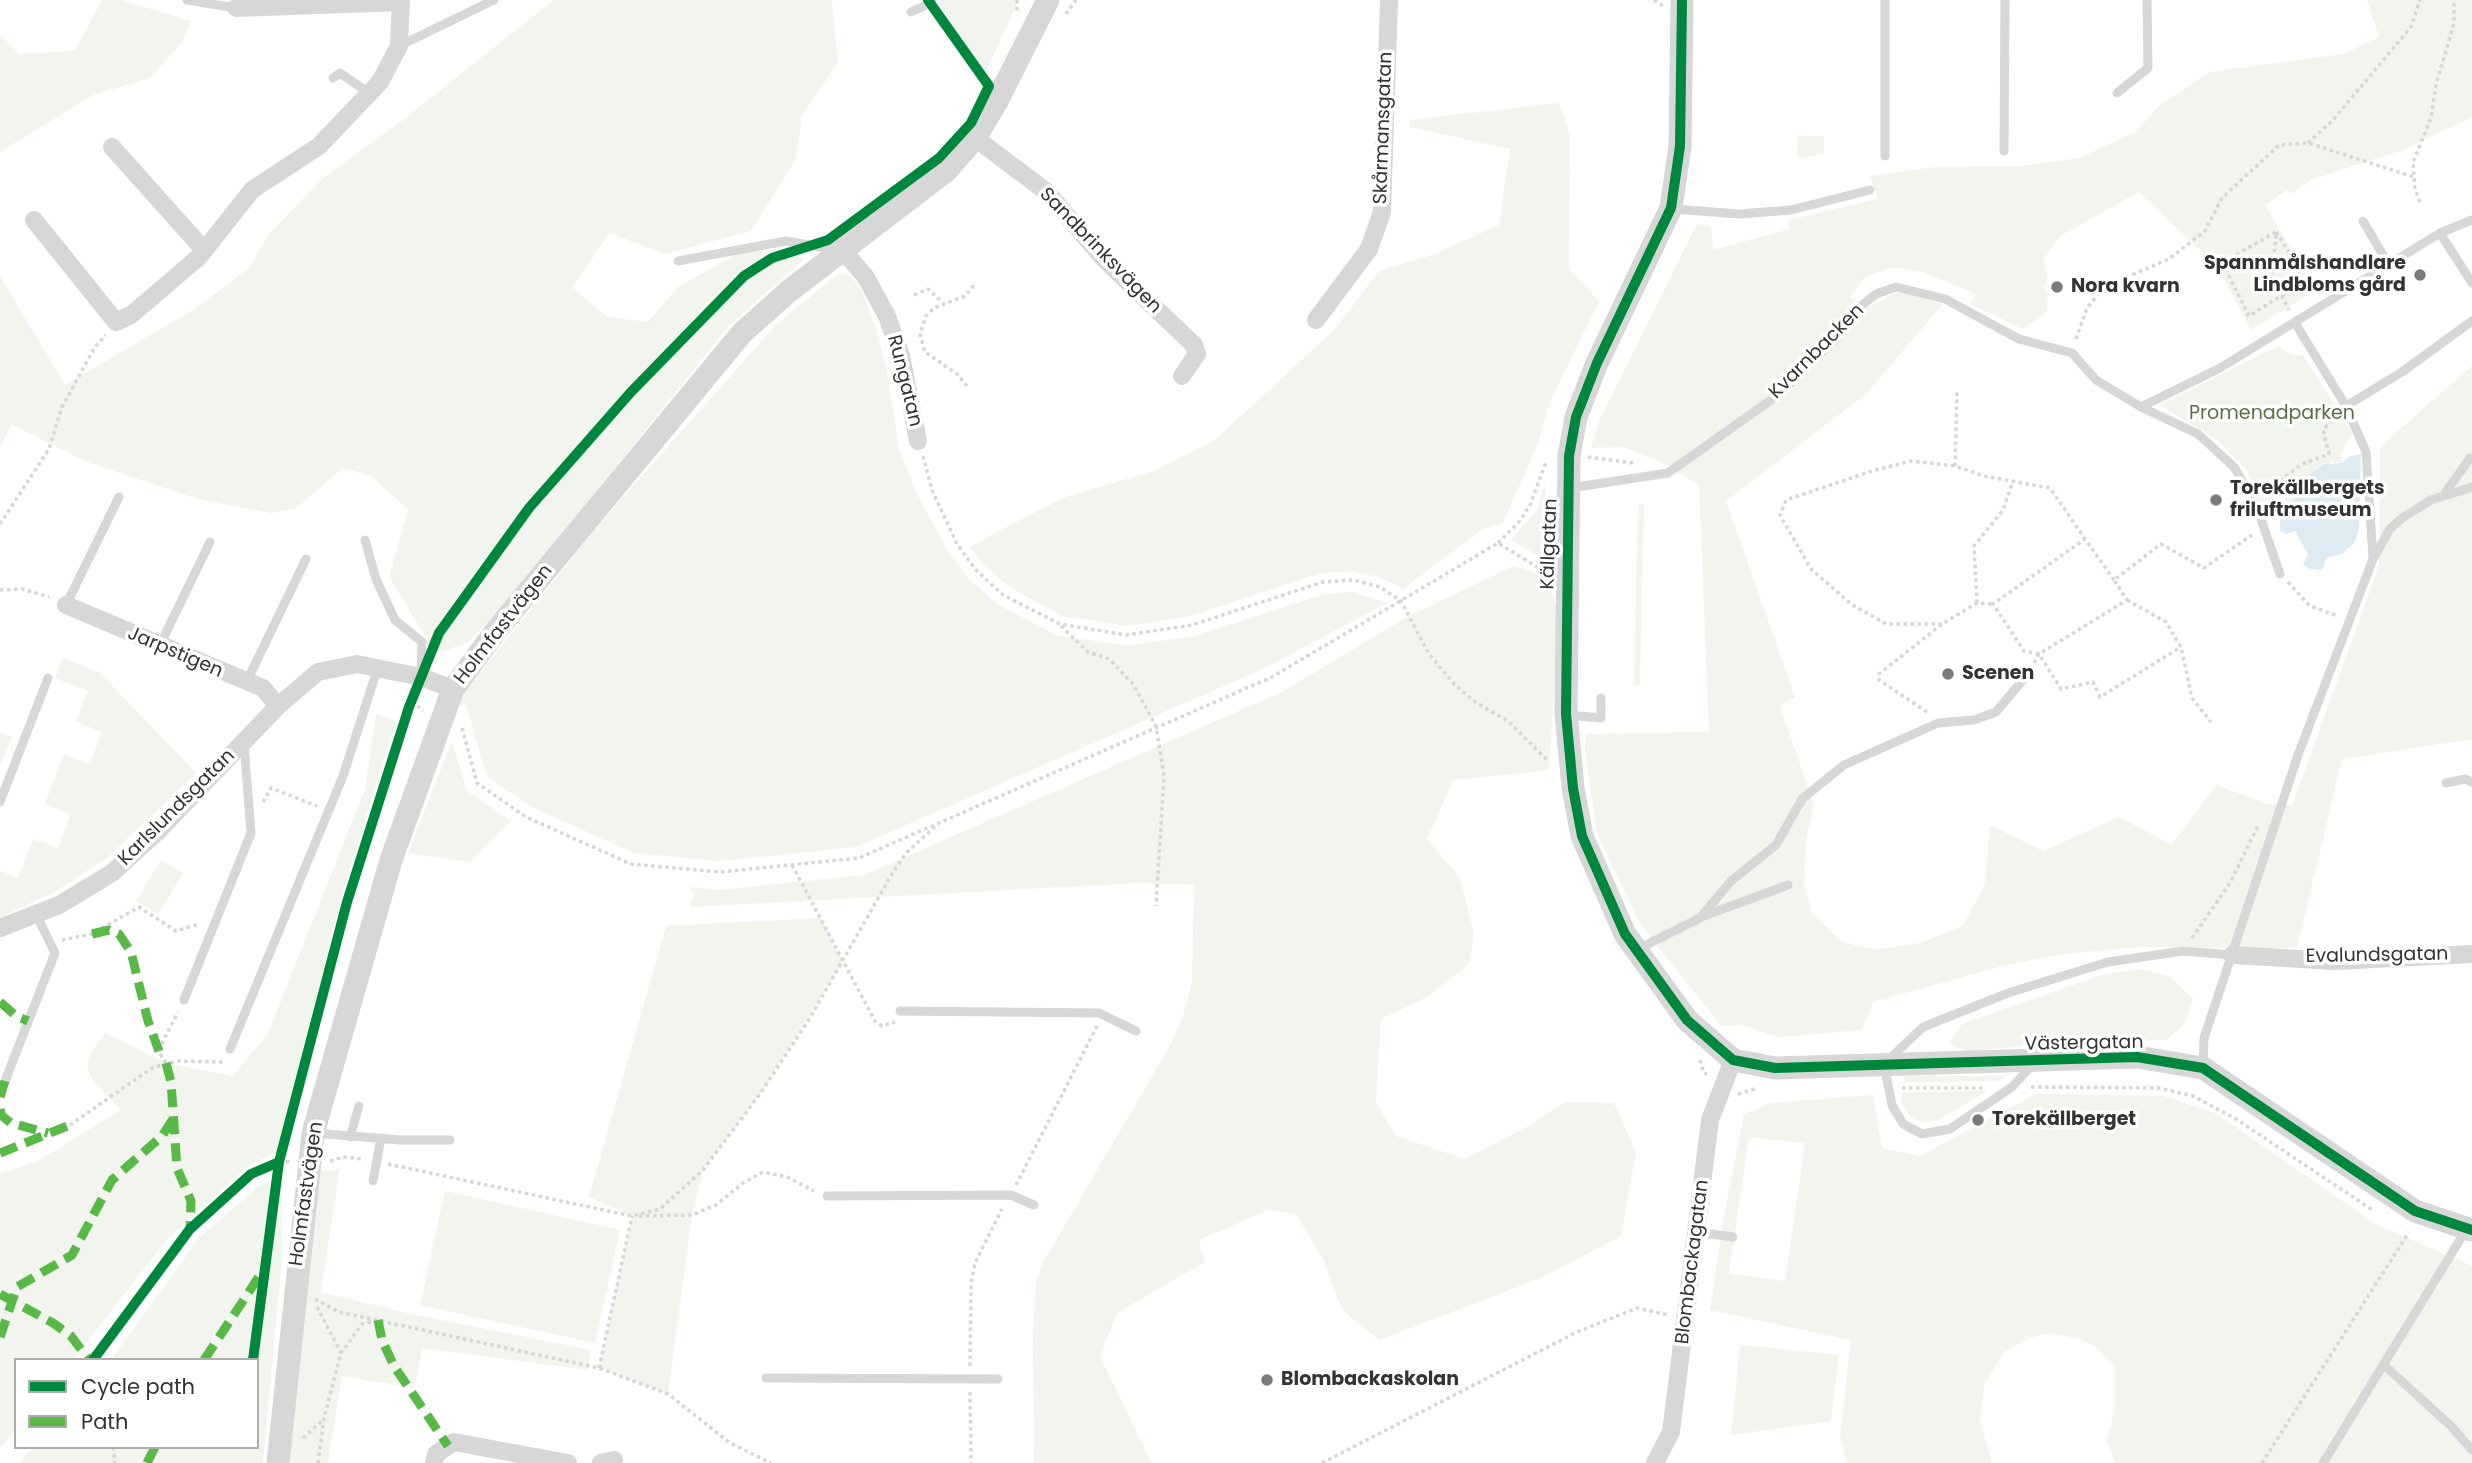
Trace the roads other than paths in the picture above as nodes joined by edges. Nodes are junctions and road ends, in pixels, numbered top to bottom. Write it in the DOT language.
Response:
graph roads {
  1 [pos="189,0"];
  2 [pos="494,0"];
  3 [pos="932,0"];
  4 [pos="1048,0"];
  5 [pos="1389,0"];
  6 [pos="1885,0"];
  7 [pos="2005,0"];
  8 [pos="2147,0"];
  9 [pos="401,1"];
  10 [pos="1675,4"];
  11 [pos="236,8"];
  12 [pos="911,12"];
  13 [pos="398,46"];
  14 [pos="333,78"];
  15 [pos="369,93"];
  16 [pos="2117,93"];
  17 [pos="975,138"];
  18 [pos="112,148"];
  19 [pos="2004,151"];
  20 [pos="1885,156"];
  21 [pos="1870,190"];
  22 [pos="1671,208"];
  23 [pos="34,220"];
  24 [pos="2472,220"];
  25 [pos="2363,221"];
  26 [pos="2440,233"];
  27 [pos="204,250"];
  28 [pos="843,251"];
  29 [pos="678,261"];
  30 [pos="2389,265"];
  31 [pos="2472,284"];
  32 [pos="1316,320"];
  33 [pos="2472,321"];
  34 [pos="2295,323"];
  35 [pos="1182,376"];
  36 [pos="2346,406"];
  37 [pos="2141,407"];
  38 [pos="918,441"];
  39 [pos="2470,458"];
  40 [pos="2472,487"];
  41 [pos="1569,488"];
  42 [pos="2441,496"];
  43 [pos="119,497"];
  44 [pos="365,540"];
  45 [pos="210,542"];
  46 [pos="306,559"];
  47 [pos="2373,559"];
  48 [pos="2280,574"];
  49 [pos="66,605"];
  50 [pos="159,647"];
  51 [pos="378,667"];
  52 [pos="2026,675"];
  53 [pos="421,677"];
  54 [pos="48,678"];
  55 [pos="246,683"];
  56 [pos="453,689"];
  57 [pos="1601,698"];
  58 [pos="278,706"];
  59 [pos="1566,715"];
  60 [pos="244,741"];
  61 [pos="2472,782"];
  62 [pos="2446,783"];
  63 [pos="0,802"];
  64 [pos="1788,885"];
  65 [pos="36,914"];
  66 [pos="1700,918"];
  67 [pos="0,928"];
  68 [pos="1637,950"];
  69 [pos="2472,954"];
  70 [pos="2232,955"];
  71 [pos="184,1000"];
  72 [pos="900,1011"];
  73 [pos="1136,1031"];
  74 [pos="230,1049"];
  75 [pos="2035,1063"];
  76 [pos="1884,1065"];
  77 [pos="2203,1068"];
  78 [pos="1729,1069"];
  79 [pos="5,1081"];
  80 [pos="359,1106"];
  81 [pos="313,1133"];
  82 [pos="350,1137"];
  83 [pos="381,1138"];
  84 [pos="450,1140"];
  85 [pos="373,1181"];
  86 [pos="827,1196"];
  87 [pos="1034,1205"];
  88 [pos="2469,1230"];
  89 [pos="1697,1232"];
  90 [pos="1733,1237"];
  91 [pos="2384,1365"];
  92 [pos="766,1378"];
  93 [pos="998,1379"];
  94 [pos="2472,1450"];
  95 [pos="278,1463"];
  96 [pos="434,1463"];
  97 [pos="568,1463"];
  98 [pos="1655,1463"];
  99 [pos="2323,1463"];
  1 -- 11 [label="lane"];
  2 -- 13 [label="lane"];
  3 -- 12 [label="lane"];
  4 -- 17 [label="street, Holmfastvägen"];
  5 -- 32 [label="street, Skårmansgatan"];
  6 -- 20 [label="lane"];
  7 -- 19 [label="lane"];
  8 -- 16 [label="lane"];
  9 -- 11 [label="street"];
  9 -- 13 [label="street"];
  10 -- 22 [label="street, Källgatan"];
  13 -- 15 [label="street"];
  14 -- 15 [label="lane"];
  15 -- 27 [label="street"];
  17 -- 28 [label="street, Holmfastvägen"];
  17 -- 35 [label="street, Sandbrinksvägen"];
  18 -- 27 [label="street"];
  21 -- 22 [label="lane"];
  22 -- 41 [label="street, Källgatan"];
  23 -- 27 [label="street"];
  24 -- 26 [label="lane"];
  25 -- 30 [label="lane"];
  26 -- 30 [label="lane"];
  26 -- 31 [label="lane"];
  28 -- 29 [label="lane"];
  28 -- 38 [label="street, Rungatan"];
  28 -- 56 [label="street, Holmfastvägen"];
  30 -- 34 [label="lane"];
  33 -- 36 [label="lane"];
  34 -- 36 [label="lane"];
  34 -- 37 [label="lane"];
  36 -- 47 [label="lane"];
  37 -- 41 [label="lane, Kvarnbacken"];
  37 -- 48 [label="lane"];
  39 -- 42 [label="lane"];
  40 -- 42 [label="lane"];
  41 -- 59 [label="street, Källgatan"];
  42 -- 47 [label="lane"];
  43 -- 49 [label="lane"];
  44 -- 53 [label="lane"];
  45 -- 50 [label="lane"];
  46 -- 55 [label="lane"];
  47 -- 70 [label="lane"];
  49 -- 50 [label="street, Jarpstigen"];
  50 -- 55 [label="street, Jarpstigen"];
  51 -- 53 [label="street, Karlslundsgatan"];
  51 -- 58 [label="street, Karlslundsgatan"];
  51 -- 74 [label="lane"];
  52 -- 66 [label="lane"];
  53 -- 56 [label="street, Karlslundsgatan"];
  54 -- 63 [label="lane"];
  55 -- 58 [label="street, Jarpstigen"];
  56 -- 81 [label="street, Holmfastvägen"];
  57 -- 59 [label="lane"];
  58 -- 60 [label="street, Karlslundsgatan"];
  59 -- 68 [label="street, Källgatan"];
  60 -- 65 [label="street, Karlslundsgatan"];
  60 -- 71 [label="lane, Karlslundsgatan"];
  61 -- 62 [label="lane"];
  64 -- 66 [label="lane"];
  65 -- 67 [label="street, Karlslundsgatan"];
  65 -- 79 [label="lane"];
  66 -- 68 [label="lane"];
  68 -- 78 [label="street, Källgatan"];
  69 -- 70 [label="street, Evalundsgatan"];
  70 -- 76 [label="lane"];
  70 -- 77 [label="lane"];
  72 -- 73 [label="lane"];
  75 -- 76 [label="street, Västergatan"];
  75 -- 76 [label="lane"];
  75 -- 77 [label="street, Västergatan"];
  76 -- 78 [label="street, Västergatan"];
  77 -- 88 [label="street, Västergatan"];
  78 -- 89 [label="street, Blombackagatan"];
  80 -- 82 [label="lane"];
  81 -- 82 [label="lane"];
  81 -- 95 [label="street, Holmfastvägen"];
  82 -- 83 [label="lane"];
  83 -- 84 [label="lane"];
  83 -- 85 [label="lane"];
  86 -- 87 [label="lane"];
  88 -- 91 [label="lane"];
  89 -- 90 [label="lane"];
  89 -- 98 [label="street, Blombackagatan"];
  91 -- 94 [label="lane"];
  91 -- 99 [label="lane"];
  92 -- 93 [label="lane"];
  96 -- 97 [label="street"];
}
